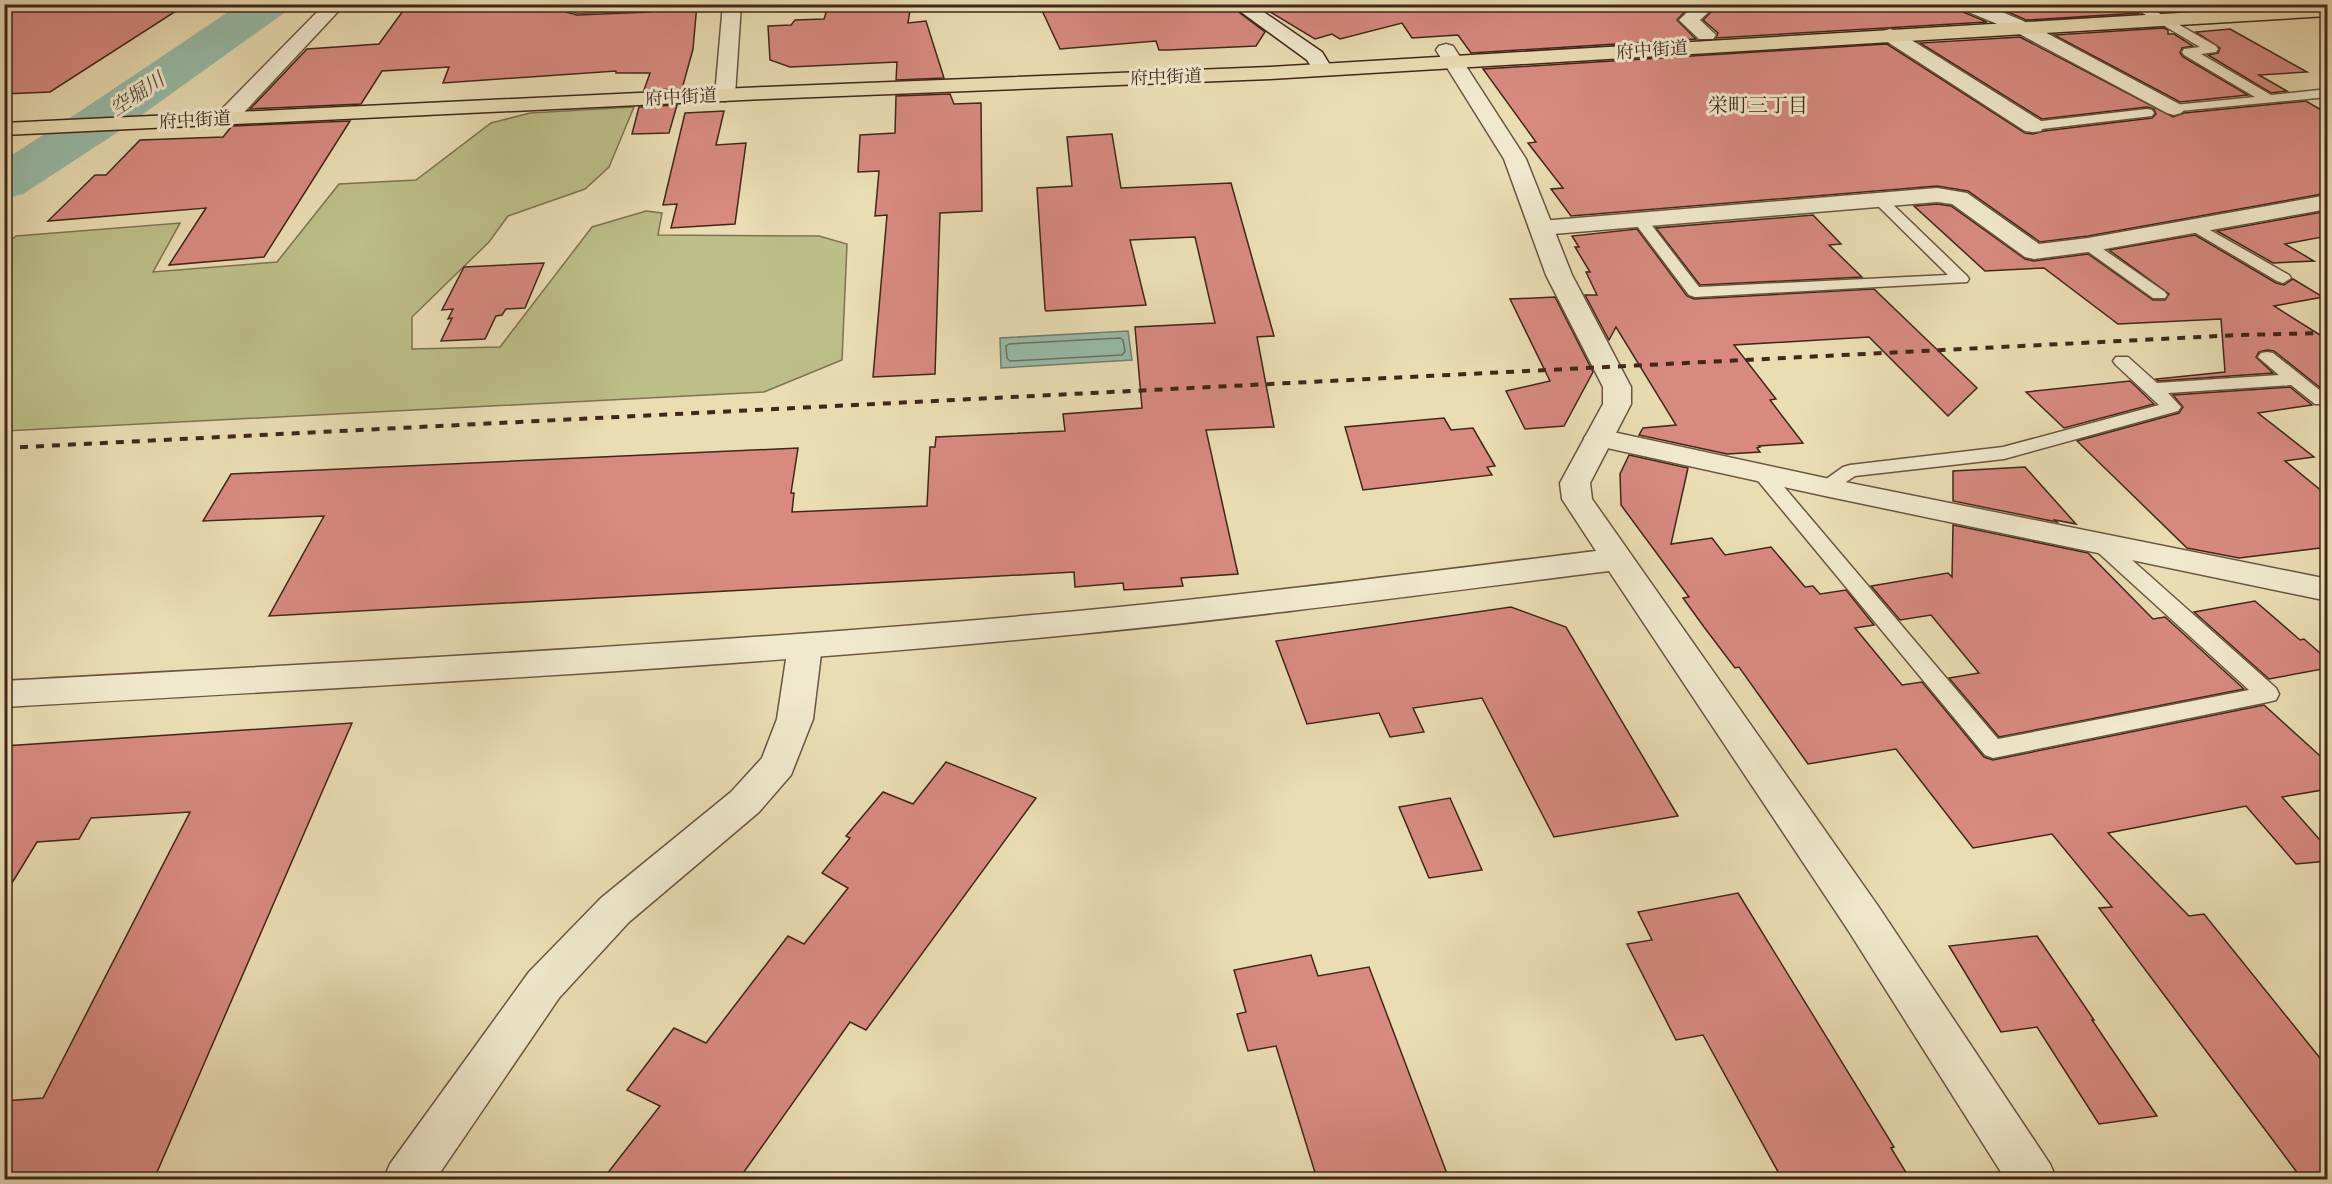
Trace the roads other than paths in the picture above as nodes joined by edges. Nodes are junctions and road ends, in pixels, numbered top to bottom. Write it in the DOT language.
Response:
graph roads {
  1 [pos="336,4"];
  2 [pos="579,4"];
  3 [pos="732,4"];
  4 [pos="1239,4"];
  5 [pos="1708,4"];
  6 [pos="1966,4"];
  7 [pos="2225,4"];
  8 [pos="650,6"];
  9 [pos="2145,9"];
  10 [pos="2328,10"];
  11 [pos="1994,18"];
  12 [pos="2164,20"];
  13 [pos="2021,27"];
  14 [pos="1706,35"];
  15 [pos="1890,35"];
  16 [pos="1451,56"];
  17 [pos="1319,63"];
  18 [pos="726,88"];
  19 [pos="2328,93"];
  20 [pos="2268,99"];
  21 [pos="2174,109"];
  22 [pos="232,111"];
  23 [pos="2147,112"];
  24 [pos="8,124"];
  25 [pos="2033,126"];
  26 [pos="1880,200"];
  27 [pos="2323,213"];
  28 [pos="1641,222"];
  29 [pos="2194,225"];
  30 [pos="1540,228"];
  31 [pos="2088,245"];
  32 [pos="2283,278"];
  33 [pos="2158,295"];
  34 [pos="2267,357"];
  35 [pos="2122,361"];
  36 [pos="2295,379"];
  37 [pos="2153,389"];
  38 [pos="2321,400"];
  39 [pos="1599,438"];
  40 [pos="1761,472"];
  41 [pos="1825,487"];
  42 [pos="2098,541"];
  43 [pos="1618,558"];
  44 [pos="2328,590"];
  45 [pos="805,646"];
  46 [pos="4,694"];
  47 [pos="408,1179"];
  48 [pos="2033,1179"];
  1 -- 22 [label="street"];
  2 -- 8 [label="lane"];
  3 -- 18 [label="street"];
  4 -- 17 [label="street"];
  5 -- 14 [label="street"];
  6 -- 11 [label="street"];
  7 -- 9 [label="main road, 府中街道"];
  9 -- 11 [label="main road, 府中街道"];
  9 -- 12 [label="lane"];
  10 -- 12 [label="main road, 府中街道"];
  11 -- 13 [label="street"];
  11 -- 14 [label="main road, 府中街道"];
  12 -- 13 [label="main road, 府中街道"];
  12 -- 20 [label="lane"];
  13 -- 15 [label="main road, 府中街道"];
  13 -- 21 [label="street"];
  14 -- 16 [label="main road, 府中街道"];
  15 -- 16 [label="main road, 府中街道"];
  15 -- 25 [label="street"];
  16 -- 17 [label="main road, 府中街道"];
  16 -- 30 [label="street"];
  17 -- 18 [label="main road, 府中街道"];
  18 -- 22 [label="main road, 府中街道"];
  19 -- 20 [label="lane"];
  20 -- 21 [label="lane"];
  21 -- 23 [label="street"];
  22 -- 24 [label="main road, 府中街道"];
  22 -- 24 [label="main road, 府中街道"];
  23 -- 25 [label="lane"];
  26 -- 28 [label="street"];
  26 -- 28 [label="lane"];
  26 -- 31 [label="street"];
  27 -- 29 [label="street"];
  28 -- 30 [label="street"];
  29 -- 31 [label="street"];
  29 -- 32 [label="lane"];
  30 -- 39 [label="street"];
  31 -- 33 [label="lane"];
  34 -- 36 [label="lane"];
  35 -- 37 [label="lane"];
  36 -- 37 [label="lane"];
  36 -- 38 [label="lane"];
  37 -- 41 [label="lane"];
  39 -- 40 [label="street"];
  39 -- 43 [label="street"];
  40 -- 41 [label="street"];
  40 -- 42 [label="lane"];
  41 -- 42 [label="street"];
  42 -- 44 [label="street"];
  43 -- 45 [label="street"];
  43 -- 48 [label="street"];
  45 -- 46 [label="street"];
  45 -- 47 [label="street"];
}
